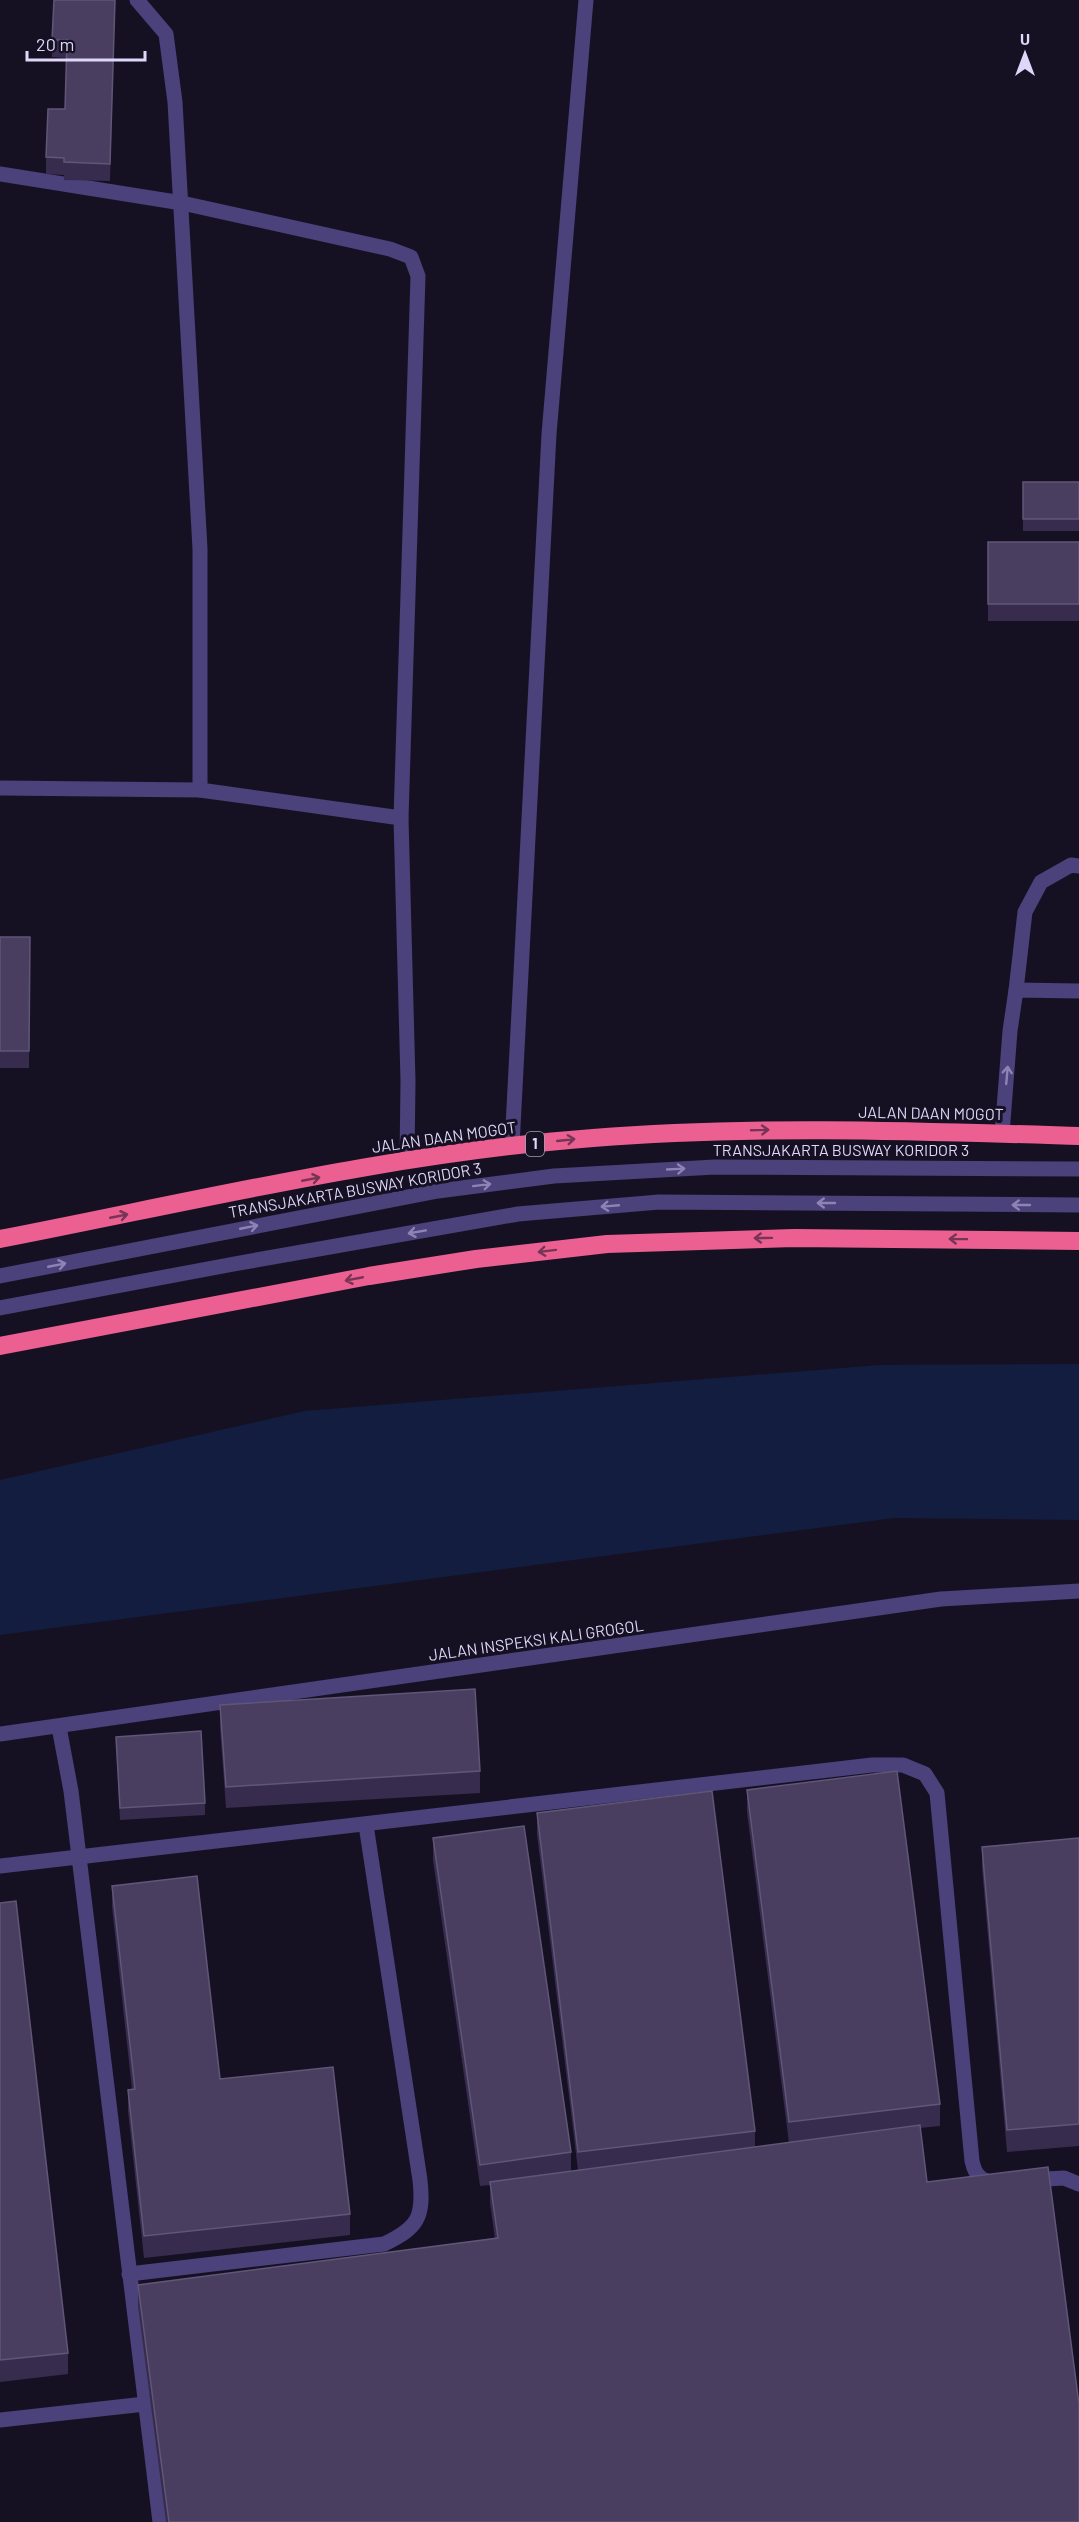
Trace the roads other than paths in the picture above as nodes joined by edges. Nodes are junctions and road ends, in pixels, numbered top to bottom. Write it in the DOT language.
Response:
graph roads {
  1 [pos="137,0"];
  2 [pos="586,0"];
  3 [pos="0,174"];
  4 [pos="182,202"];
  5 [pos="0,788"];
  6 [pos="200,790"];
  7 [pos="401,818"];
  8 [pos="1079,866"];
  9 [pos="1016,990"];
  10 [pos="1079,991"];
  11 [pos="1002,1134"];
  12 [pos="1079,1136"];
  13 [pos="512,1146"];
  14 [pos="406,1160"];
  15 [pos="1079,1169"];
  16 [pos="1079,1205"];
  17 [pos="0,1239"];
  18 [pos="1079,1241"];
  19 [pos="0,1276"];
  20 [pos="0,1308"];
  21 [pos="0,1346"];
  22 [pos="1079,1591"];
  23 [pos="59,1727"];
  24 [pos="0,1734"];
  25 [pos="366,1825"];
  26 [pos="79,1857"];
  27 [pos="0,1866"];
  28 [pos="1079,2184"];
  29 [pos="129,2274"];
  30 [pos="145,2404"];
  31 [pos="0,2420"];
  32 [pos="160,2522"];
  1 -- 4 [label="street"];
  2 -- 13 [label="street"];
  3 -- 4 [label="street"];
  4 -- 6 [label="street"];
  4 -- 7 [label="street"];
  5 -- 6 [label="street"];
  6 -- 7 [label="street"];
  7 -- 14 [label="street"];
  8 -- 9 [label="street"];
  9 -- 10 [label="street"];
  11 -- 9 [label="street, one-way"];
  11 -- 12 [label="highway, JALAN DAAN MOGOT / 1"];
  13 -- 11 [label="highway, JALAN DAAN MOGOT / 1, one-way"];
  13 -- 14 [label="highway, JALAN DAAN MOGOT / 1"];
  17 -- 14 [label="highway, JALAN DAAN MOGOT / 1, one-way"];
  19 -- 15 [label="street, TRANSJAKARTA BUSWAY KORIDOR 3, one-way"];
  16 -- 20 [label="street, one-way"];
  18 -- 21 [label="highway, one-way"];
  22 -- 23 [label="street, JALAN INSPEKSI KALI GROGOL"];
  23 -- 24 [label="street, JALAN INSPEKSI KALI GROGOL"];
  23 -- 26 [label="street"];
  25 -- 26 [label="street"];
  25 -- 28 [label="street"];
  25 -- 29 [label="street"];
  26 -- 27 [label="street"];
  26 -- 29 [label="street"];
  29 -- 30 [label="street"];
  30 -- 31 [label="street"];
  30 -- 32 [label="street"];
}
